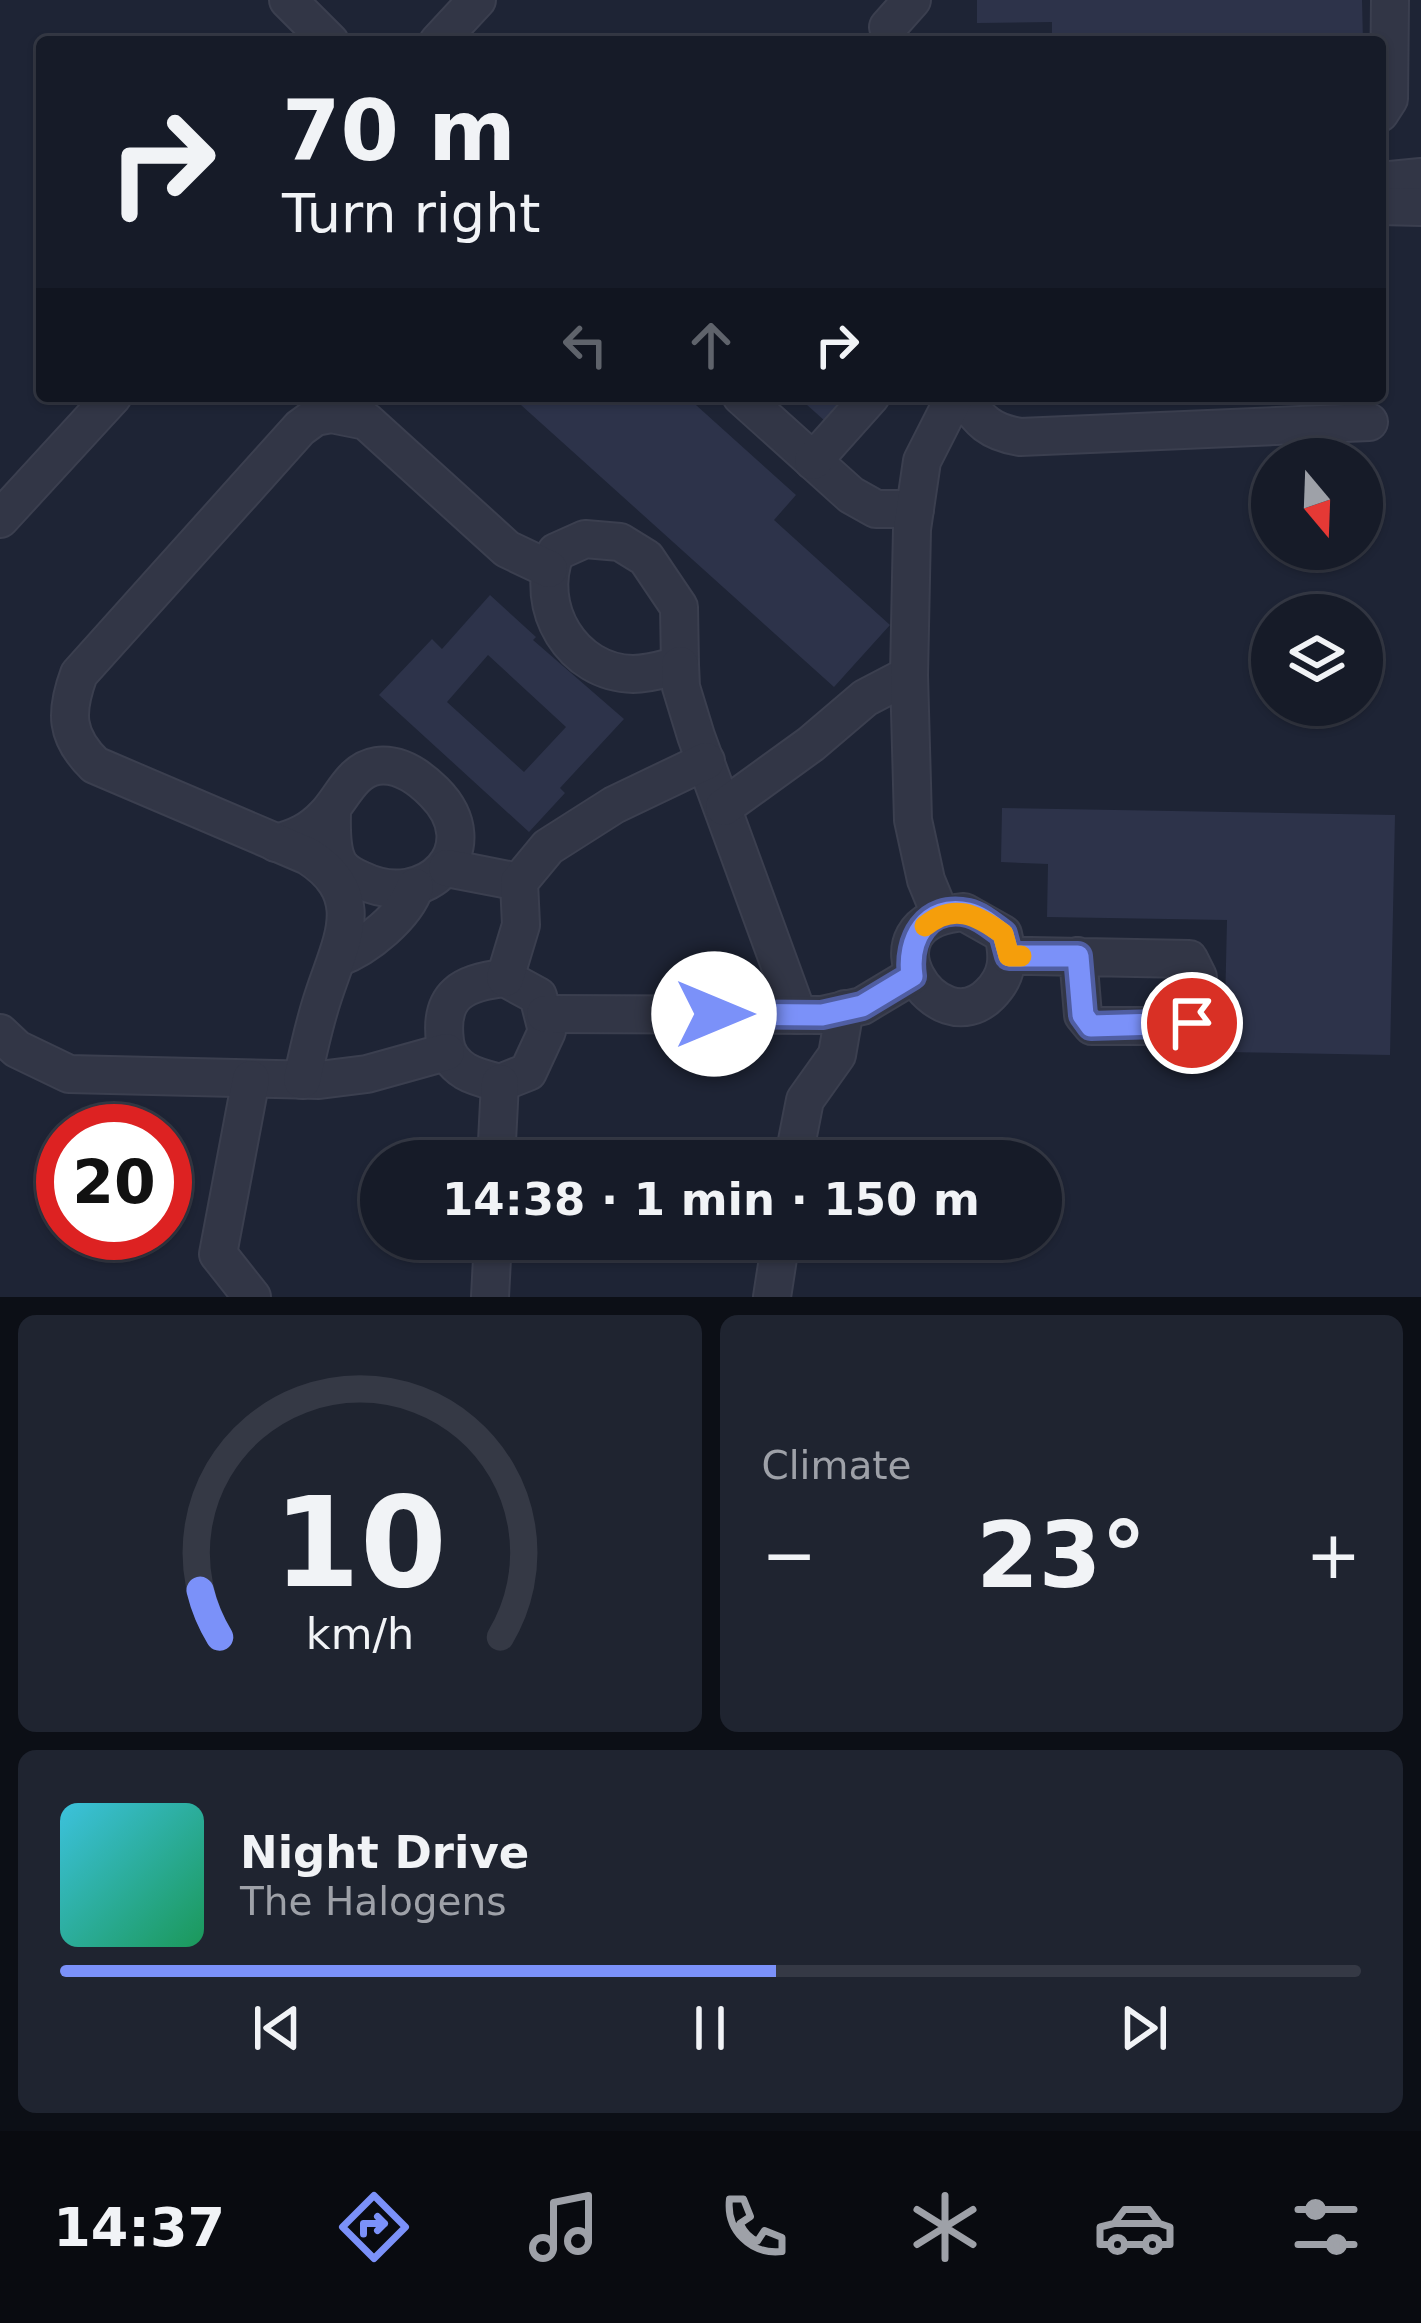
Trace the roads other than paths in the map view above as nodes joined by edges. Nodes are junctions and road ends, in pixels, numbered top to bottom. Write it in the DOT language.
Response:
graph roads {
  1 [pos="288,0"];
  2 [pos="477,0"];
  3 [pos="1390,0"];
  4 [pos="324,36"];
  5 [pos="444,36"];
  6 [pos="1386,104"];
  7 [pos="1421,177"];
  8 [pos="1386,180"];
  9 [pos="1386,206"];
  10 [pos="1421,207"];
  11 [pos="107,402"];
  12 [pos="748,402"];
  13 [pos="866,402"];
  14 [pos="956,402"];
  15 [pos="964,402"];
  16 [pos="1369,422"];
  17 [pos="812,461"];
  18 [pos="915,509"];
  19 [pos="0,519"];
  20 [pos="549,569"];
  21 [pos="680,664"];
  22 [pos="910,675"];
  23 [pos="706,761"];
  24 [pos="724,807"];
  25 [pos="332,809"];
  26 [pos="277,843"];
  27 [pos="447,868"];
  28 [pos="338,872"];
  29 [pos="519,883"];
  30 [pos="415,887"];
  31 [pos="940,914"];
  32 [pos="1009,956"];
  33 [pos="1078,956"];
  34 [pos="338,958"];
  35 [pos="912,976"];
  36 [pos="505,978"];
  37 [pos="845,1010"];
  38 [pos="545,1014"];
  39 [pos="798,1015"];
  40 [pos="0,1033"];
  41 [pos="446,1052"];
  42 [pos="251,1078"];
  43 [pos="302,1080"];
  44 [pos="500,1083"];
  45 [pos="497,1140"];
  46 [pos="797,1140"];
  47 [pos="492,1260"];
  48 [pos="778,1260"];
  49 [pos="253,1297"];
  50 [pos="490,1297"];
  51 [pos="772,1297"];
  1 -- 4 [label="lane"];
  2 -- 5 [label="lane"];
  3 -- 6 [label="lane"];
  7 -- 8 [label="lane"];
  9 -- 10 [label="lane"];
  11 -- 19 [label="lane"];
  12 -- 17 [label="lane"];
  13 -- 17 [label="lane"];
  14 -- 18 [label="lane"];
  15 -- 16 [label="lane"];
  17 -- 18 [label="lane"];
  18 -- 22 [label="lane"];
  20 -- 21 [label="lane"];
  20 -- 21 [label="lane"];
  20 -- 26 [label="lane"];
  21 -- 23 [label="lane"];
  22 -- 24 [label="lane"];
  22 -- 31 [label="lane"];
  23 -- 24 [label="lane"];
  23 -- 29 [label="lane"];
  24 -- 39 [label="lane"];
  25 -- 26 [label="lane"];
  25 -- 27 [label="lane"];
  25 -- 28 [label="lane"];
  26 -- 28 [label="lane"];
  27 -- 29 [label="lane"];
  27 -- 30 [label="lane"];
  28 -- 30 [label="lane"];
  28 -- 34 [label="lane"];
  29 -- 36 [label="lane"];
  30 -- 34 [label="lane"];
  31 -- 32 [label="lane"];
  31 -- 35 [label="lane"];
  32 -- 33 [label="lane"];
  32 -- 35 [label="lane"];
  34 -- 43 [label="lane"];
  35 -- 37 [label="lane"];
  36 -- 38 [label="lane"];
  36 -- 41 [label="lane"];
  37 -- 39 [label="lane"];
  37 -- 46 [label="lane"];
  38 -- 39 [label="lane"];
  38 -- 44 [label="lane"];
  40 -- 42 [label="lane"];
  41 -- 43 [label="lane"];
  41 -- 44 [label="lane"];
  42 -- 43 [label="lane"];
  42 -- 49 [label="lane"];
  44 -- 45 [label="lane"];
  47 -- 50 [label="lane"];
  48 -- 51 [label="lane"];
}
